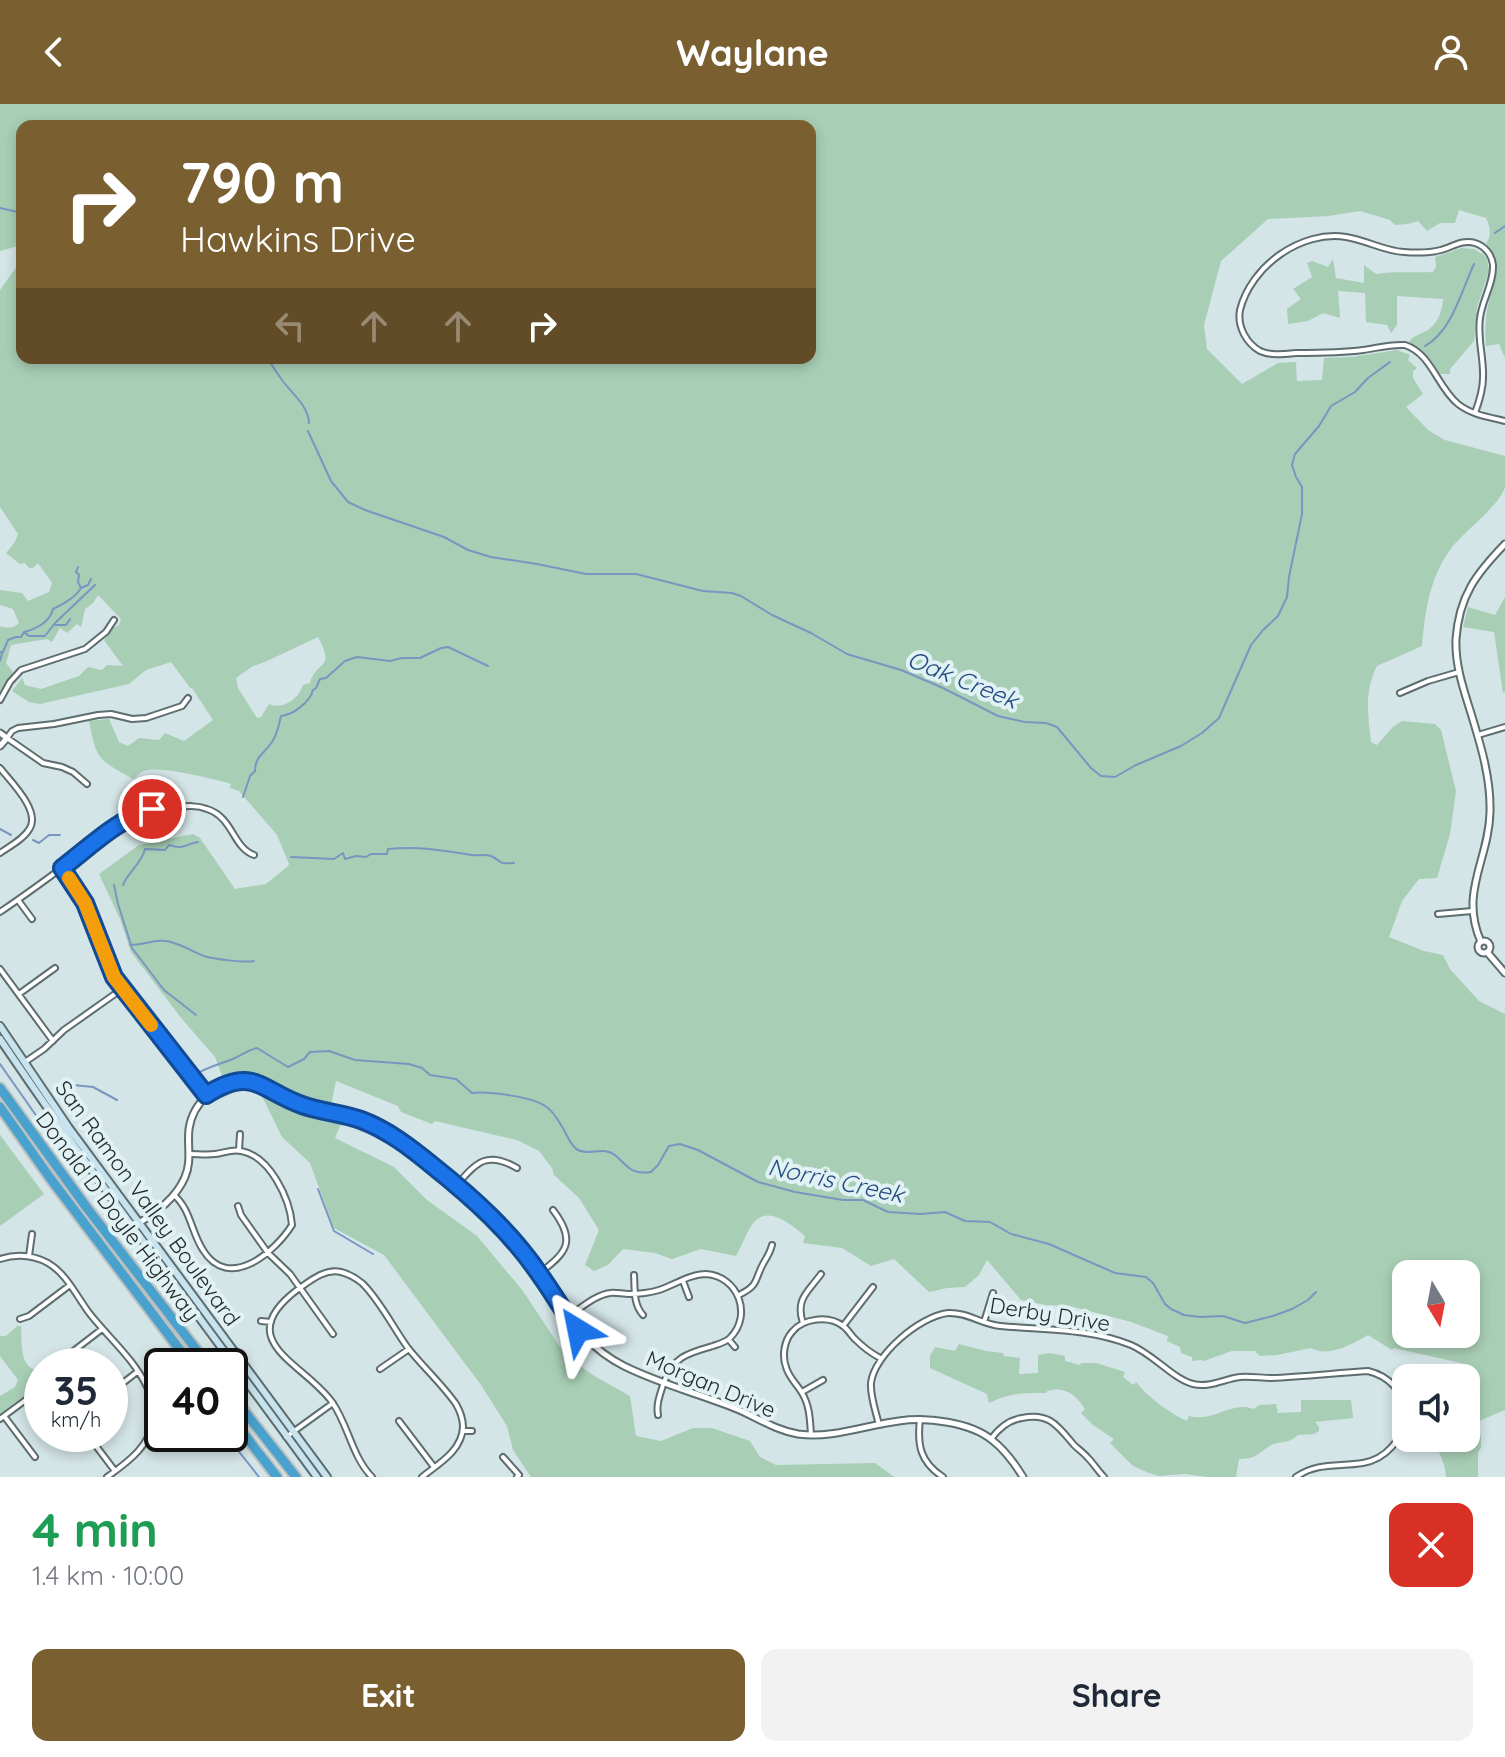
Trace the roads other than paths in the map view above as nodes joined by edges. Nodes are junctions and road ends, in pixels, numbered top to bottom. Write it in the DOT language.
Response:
graph roads {
  1 [pos="1475,413"];
  2 [pos="1505,421"];
  3 [pos="1505,544"];
  4 [pos="114,620"];
  5 [pos="1459,672"];
  6 [pos="1400,693"];
  7 [pos="188,698"];
  8 [pos="0,700"];
  9 [pos="1505,727"];
  10 [pos="0,733"];
  11 [pos="1478,735"];
  12 [pos="7,738"];
  13 [pos="0,746"];
  14 [pos="0,768"];
  15 [pos="6,776"];
  16 [pos="0,781"];
  17 [pos="87,784"];
  18 [pos="0,853"];
  19 [pos="254,855"];
  20 [pos="62,868"];
  21 [pos="18,900"];
  22 [pos="1472,911"];
  23 [pos="0,912"];
  24 [pos="1438,914"];
  25 [pos="32,919"];
  26 [pos="55,968"];
  27 [pos="0,969"];
  28 [pos="1505,973"];
  29 [pos="122,989"];
  30 [pos="19,994"];
  31 [pos="0,1026"];
  32 [pos="0,1039"];
  33 [pos="53,1041"];
  34 [pos="22,1065"];
  35 [pos="0,1088"];
  36 [pos="206,1095"];
  37 [pos="0,1107"];
  38 [pos="240,1134"];
  39 [pos="239,1150"];
  40 [pos="190,1154"];
  41 [pos="517,1168"];
  42 [pos="457,1185"];
  43 [pos="174,1195"];
  44 [pos="238,1206"];
  45 [pos="553,1210"];
  46 [pos="139,1223"];
  47 [pos="132,1228"];
  48 [pos="32,1234"];
  49 [pos="772,1245"];
  50 [pos="268,1253"];
  51 [pos="29,1256"];
  52 [pos="0,1259"];
  53 [pos="539,1273"];
  54 [pos="821,1274"];
  55 [pos="634,1275"];
  56 [pos="683,1281"];
  57 [pos="70,1285"];
  58 [pos="873,1287"];
  59 [pos="300,1288"];
  60 [pos="993,1293"];
  61 [pos="636,1294"];
  62 [pos="739,1295"];
  63 [pos="689,1297"];
  64 [pos="643,1315"];
  65 [pos="567,1317"];
  66 [pos="20,1319"];
  67 [pos="261,1321"];
  68 [pos="271,1322"];
  69 [pos="984,1322"];
  70 [pos="803,1323"];
  71 [pos="843,1326"];
  72 [pos="102,1329"];
  73 [pos="333,1334"];
  74 [pos="729,1340"];
  75 [pos="735,1347"];
  76 [pos="77,1348"];
  77 [pos="178,1348"];
  78 [pos="195,1348"];
  79 [pos="409,1349"];
  80 [pos="880,1358"];
  81 [pos="380,1369"];
  82 [pos="137,1372"];
  83 [pos="128,1379"];
  84 [pos="823,1380"];
  85 [pos="144,1382"];
  86 [pos="664,1382"];
  87 [pos="1392,1384"];
  88 [pos="802,1392"];
  89 [pos="24,1401"];
  90 [pos="333,1403"];
  91 [pos="658,1415"];
  92 [pos="248,1416"];
  93 [pos="2,1418"];
  94 [pos="920,1419"];
  95 [pos="399,1421"];
  96 [pos="879,1425"];
  97 [pos="294,1431"];
  98 [pos="463,1431"];
  99 [pos="472,1431"];
  100 [pos="811,1436"];
  101 [pos="286,1437"];
  102 [pos="248,1439"];
  103 [pos="991,1439"];
  104 [pos="144,1443"];
  105 [pos="1392,1446"];
  106 [pos="101,1452"];
  107 [pos="35,1457"];
  108 [pos="503,1457"];
  109 [pos="434,1467"];
  110 [pos="115,1471"];
  111 [pos="107,1477"];
  112 [pos="277,1477"];
  113 [pos="296,1477"];
  114 [pos="317,1477"];
  115 [pos="327,1477"];
  116 [pos="372,1477"];
  117 [pos="422,1477"];
  118 [pos="517,1477"];
  119 [pos="943,1477"];
  120 [pos="1023,1477"];
  121 [pos="1104,1477"];
  122 [pos="1296,1477"];
  1 -- 1 [label="street"];
  1 -- 2 [label="street"];
  3 -- 5 [label="street"];
  4 -- 8 [label="street"];
  5 -- 6 [label="street"];
  5 -- 11 [label="street"];
  7 -- 12 [label="street"];
  9 -- 11 [label="street"];
  10 -- 12 [label="street"];
  11 -- 22 [label="street"];
  12 -- 13 [label="street"];
  12 -- 17 [label="street"];
  14 -- 15 [label="street"];
  15 -- 16 [label="street"];
  15 -- 18 [label="street"];
  19 -- 20 [label="street"];
  20 -- 21 [label="street"];
  20 -- 29 [label="street"];
  21 -- 23 [label="street"];
  21 -- 25 [label="street"];
  22 -- 24 [label="street"];
  22 -- 28 [label="street"];
  26 -- 30 [label="street"];
  27 -- 30 [label="street"];
  29 -- 33 [label="street"];
  29 -- 36 [label="street"];
  30 -- 33 [label="street"];
  31 -- 34 [label="main road, San Ramon Valley Boulevard"];
  32 -- 34 [label="main road, San Ramon Valley Boulevard"];
  33 -- 34 [label="street"];
  34 -- 46 [label="main road, San Ramon Valley Boulevard"];
  34 -- 47 [label="main road, San Ramon Valley Boulevard"];
  35 -- 78 [label="highway, Donald D Doyle Highway"];
  36 -- 40 [label="street"];
  36 -- 42 [label="street, Morgan Drive"];
  37 -- 77 [label="highway, Donald D Doyle Highway"];
  38 -- 39 [label="street"];
  39 -- 40 [label="street"];
  39 -- 50 [label="street"];
  40 -- 43 [label="street"];
  41 -- 42 [label="street"];
  42 -- 53 [label="street, Morgan Drive"];
  43 -- 46 [label="street"];
  43 -- 50 [label="street"];
  44 -- 50 [label="street"];
  45 -- 53 [label="street"];
  46 -- 47 [label="street"];
  46 -- 97 [label="main road, San Ramon Valley Boulevard"];
  47 -- 101 [label="main road, San Ramon Valley Boulevard"];
  48 -- 51 [label="street"];
  49 -- 62 [label="street"];
  50 -- 59 [label="street"];
  51 -- 52 [label="street"];
  51 -- 57 [label="street"];
  53 -- 65 [label="street, Morgan Drive"];
  54 -- 70 [label="street"];
  55 -- 61 [label="street"];
  56 -- 61 [label="street"];
  56 -- 62 [label="street"];
  56 -- 63 [label="street"];
  57 -- 66 [label="street"];
  57 -- 72 [label="street"];
  58 -- 71 [label="street"];
  59 -- 68 [label="street"];
  59 -- 73 [label="street"];
  59 -- 79 [label="street"];
  60 -- 69 [label="street"];
  61 -- 64 [label="street"];
  61 -- 65 [label="street"];
  62 -- 74 [label="street"];
  65 -- 86 [label="street, Morgan Drive"];
  67 -- 68 [label="street"];
  68 -- 90 [label="street"];
  69 -- 80 [label="street, Derby Drive"];
  69 -- 87 [label="street, Derby Drive"];
  70 -- 71 [label="street"];
  70 -- 88 [label="street"];
  71 -- 80 [label="street"];
  72 -- 76 [label="street"];
  72 -- 82 [label="street"];
  74 -- 75 [label="street"];
  74 -- 86 [label="street"];
  79 -- 81 [label="street"];
  79 -- 98 [label="street"];
  80 -- 96 [label="street"];
  82 -- 83 [label="street"];
  82 -- 85 [label="street"];
  84 -- 88 [label="street"];
  86 -- 91 [label="street"];
  86 -- 100 [label="street, Morgan Drive"];
  88 -- 100 [label="street"];
  89 -- 93 [label="street"];
  90 -- 97 [label="street"];
  90 -- 116 [label="street"];
  92 -- 113 [label="highway"];
  93 -- 107 [label="street"];
  94 -- 96 [label="street, Morgan Drive"];
  94 -- 103 [label="street, Morgan Drive"];
  94 -- 119 [label="street"];
  95 -- 109 [label="street"];
  96 -- 100 [label="street, Morgan Drive"];
  97 -- 101 [label="street"];
  97 -- 115 [label="main road, San Ramon Valley Boulevard"];
  98 -- 99 [label="street"];
  98 -- 109 [label="street"];
  101 -- 114 [label="main road, San Ramon Valley Boulevard"];
  102 -- 112 [label="highway"];
  103 -- 120 [label="street, Morgan Drive"];
  103 -- 121 [label="street"];
  104 -- 110 [label="street"];
  105 -- 122 [label="street, Derby Drive"];
  106 -- 110 [label="street"];
  108 -- 118 [label="street"];
  109 -- 117 [label="street"];
  110 -- 111 [label="street"];
}
